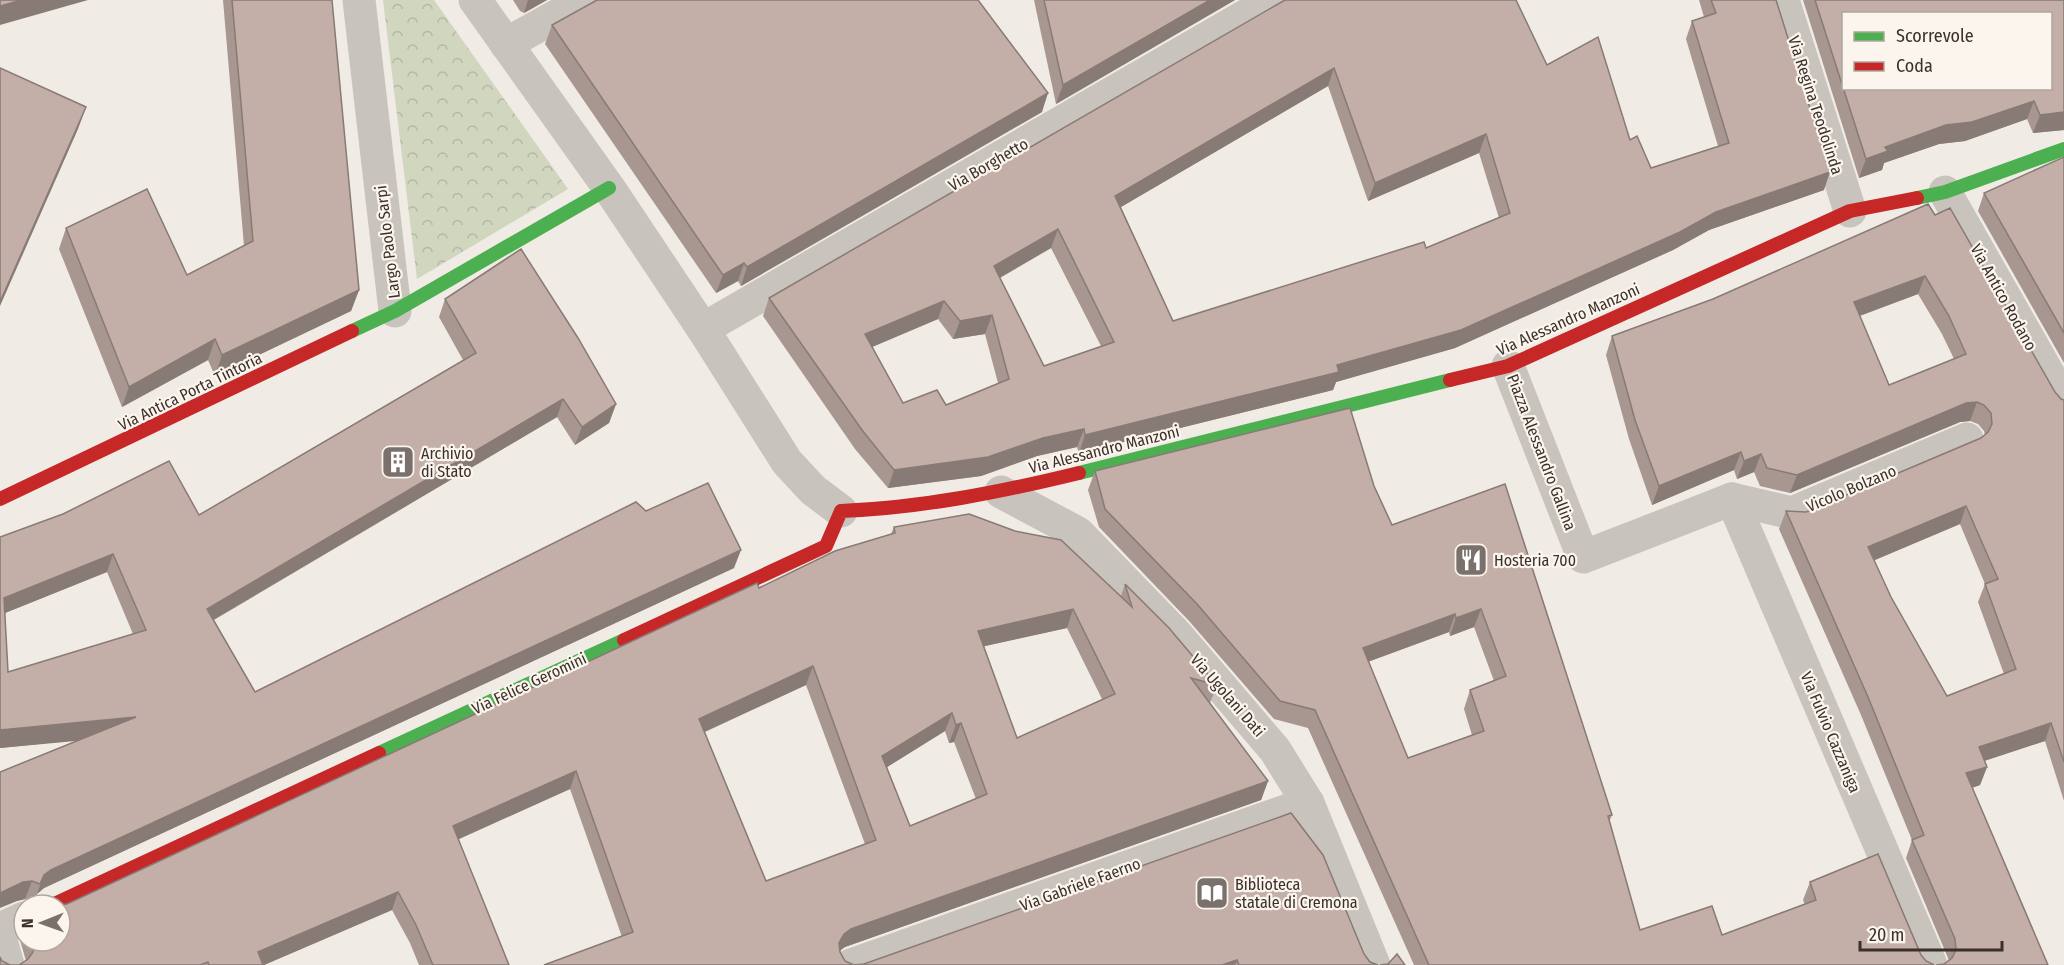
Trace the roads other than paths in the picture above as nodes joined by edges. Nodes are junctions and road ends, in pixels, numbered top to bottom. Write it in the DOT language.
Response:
graph roads {
  1 [pos="359,0"];
  2 [pos="475,0"];
  3 [pos="585,0"];
  4 [pos="1273,0"];
  5 [pos="1783,0"];
  6 [pos="506,44"];
  7 [pos="2064,149"];
  8 [pos="609,188"];
  9 [pos="1945,192"];
  10 [pos="1850,210"];
  11 [pos="395,311"];
  12 [pos="703,328"];
  13 [pos="1508,366"];
  14 [pos="2064,402"];
  15 [pos="1967,439"];
  16 [pos="1000,492"];
  17 [pos="0,499"];
  18 [pos="1732,499"];
  19 [pos="841,511"];
  20 [pos="1308,802"];
  21 [pos="72,896"];
  22 [pos="0,937"];
  23 [pos="8,965"];
  24 [pos="850,965"];
  25 [pos="1374,965"];
  26 [pos="1931,965"];
  1 -- 11 [label="street, Largo Paolo Sarpi"];
  2 -- 6 [label="street"];
  3 -- 6 [label="street"];
  4 -- 12 [label="street, Via Borghetto"];
  5 -- 10 [label="street, Via Regina Teodolinda"];
  6 -- 8 [label="street"];
  7 -- 9 [label="street, Via Alessandro Manzoni"];
  8 -- 11 [label="street, Largo Paolo Sarpi"];
  8 -- 12 [label="street"];
  9 -- 10 [label="street, Via Alessandro Manzoni"];
  9 -- 14 [label="street, Via Antico Rodano"];
  10 -- 13 [label="street, Via Alessandro Manzoni"];
  11 -- 17 [label="street, Via Antica Porta Tintoria"];
  12 -- 19 [label="street"];
  13 -- 16 [label="street, Via Alessandro Manzoni"];
  13 -- 18 [label="street, Piazza Alessandro Gallina"];
  15 -- 18 [label="street, Vicolo Bolzano"];
  16 -- 19 [label="street"];
  16 -- 20 [label="street, Via Ugolani Dati"];
  18 -- 26 [label="street, Via Fulvio Cazzaniga"];
  19 -- 21 [label="street, Via Felice Geromini"];
  20 -- 24 [label="street, Via Gabriele Faerno"];
  20 -- 25 [label="street, Via Ugolani Dati"];
  22 -- 23 [label="street"];
}
